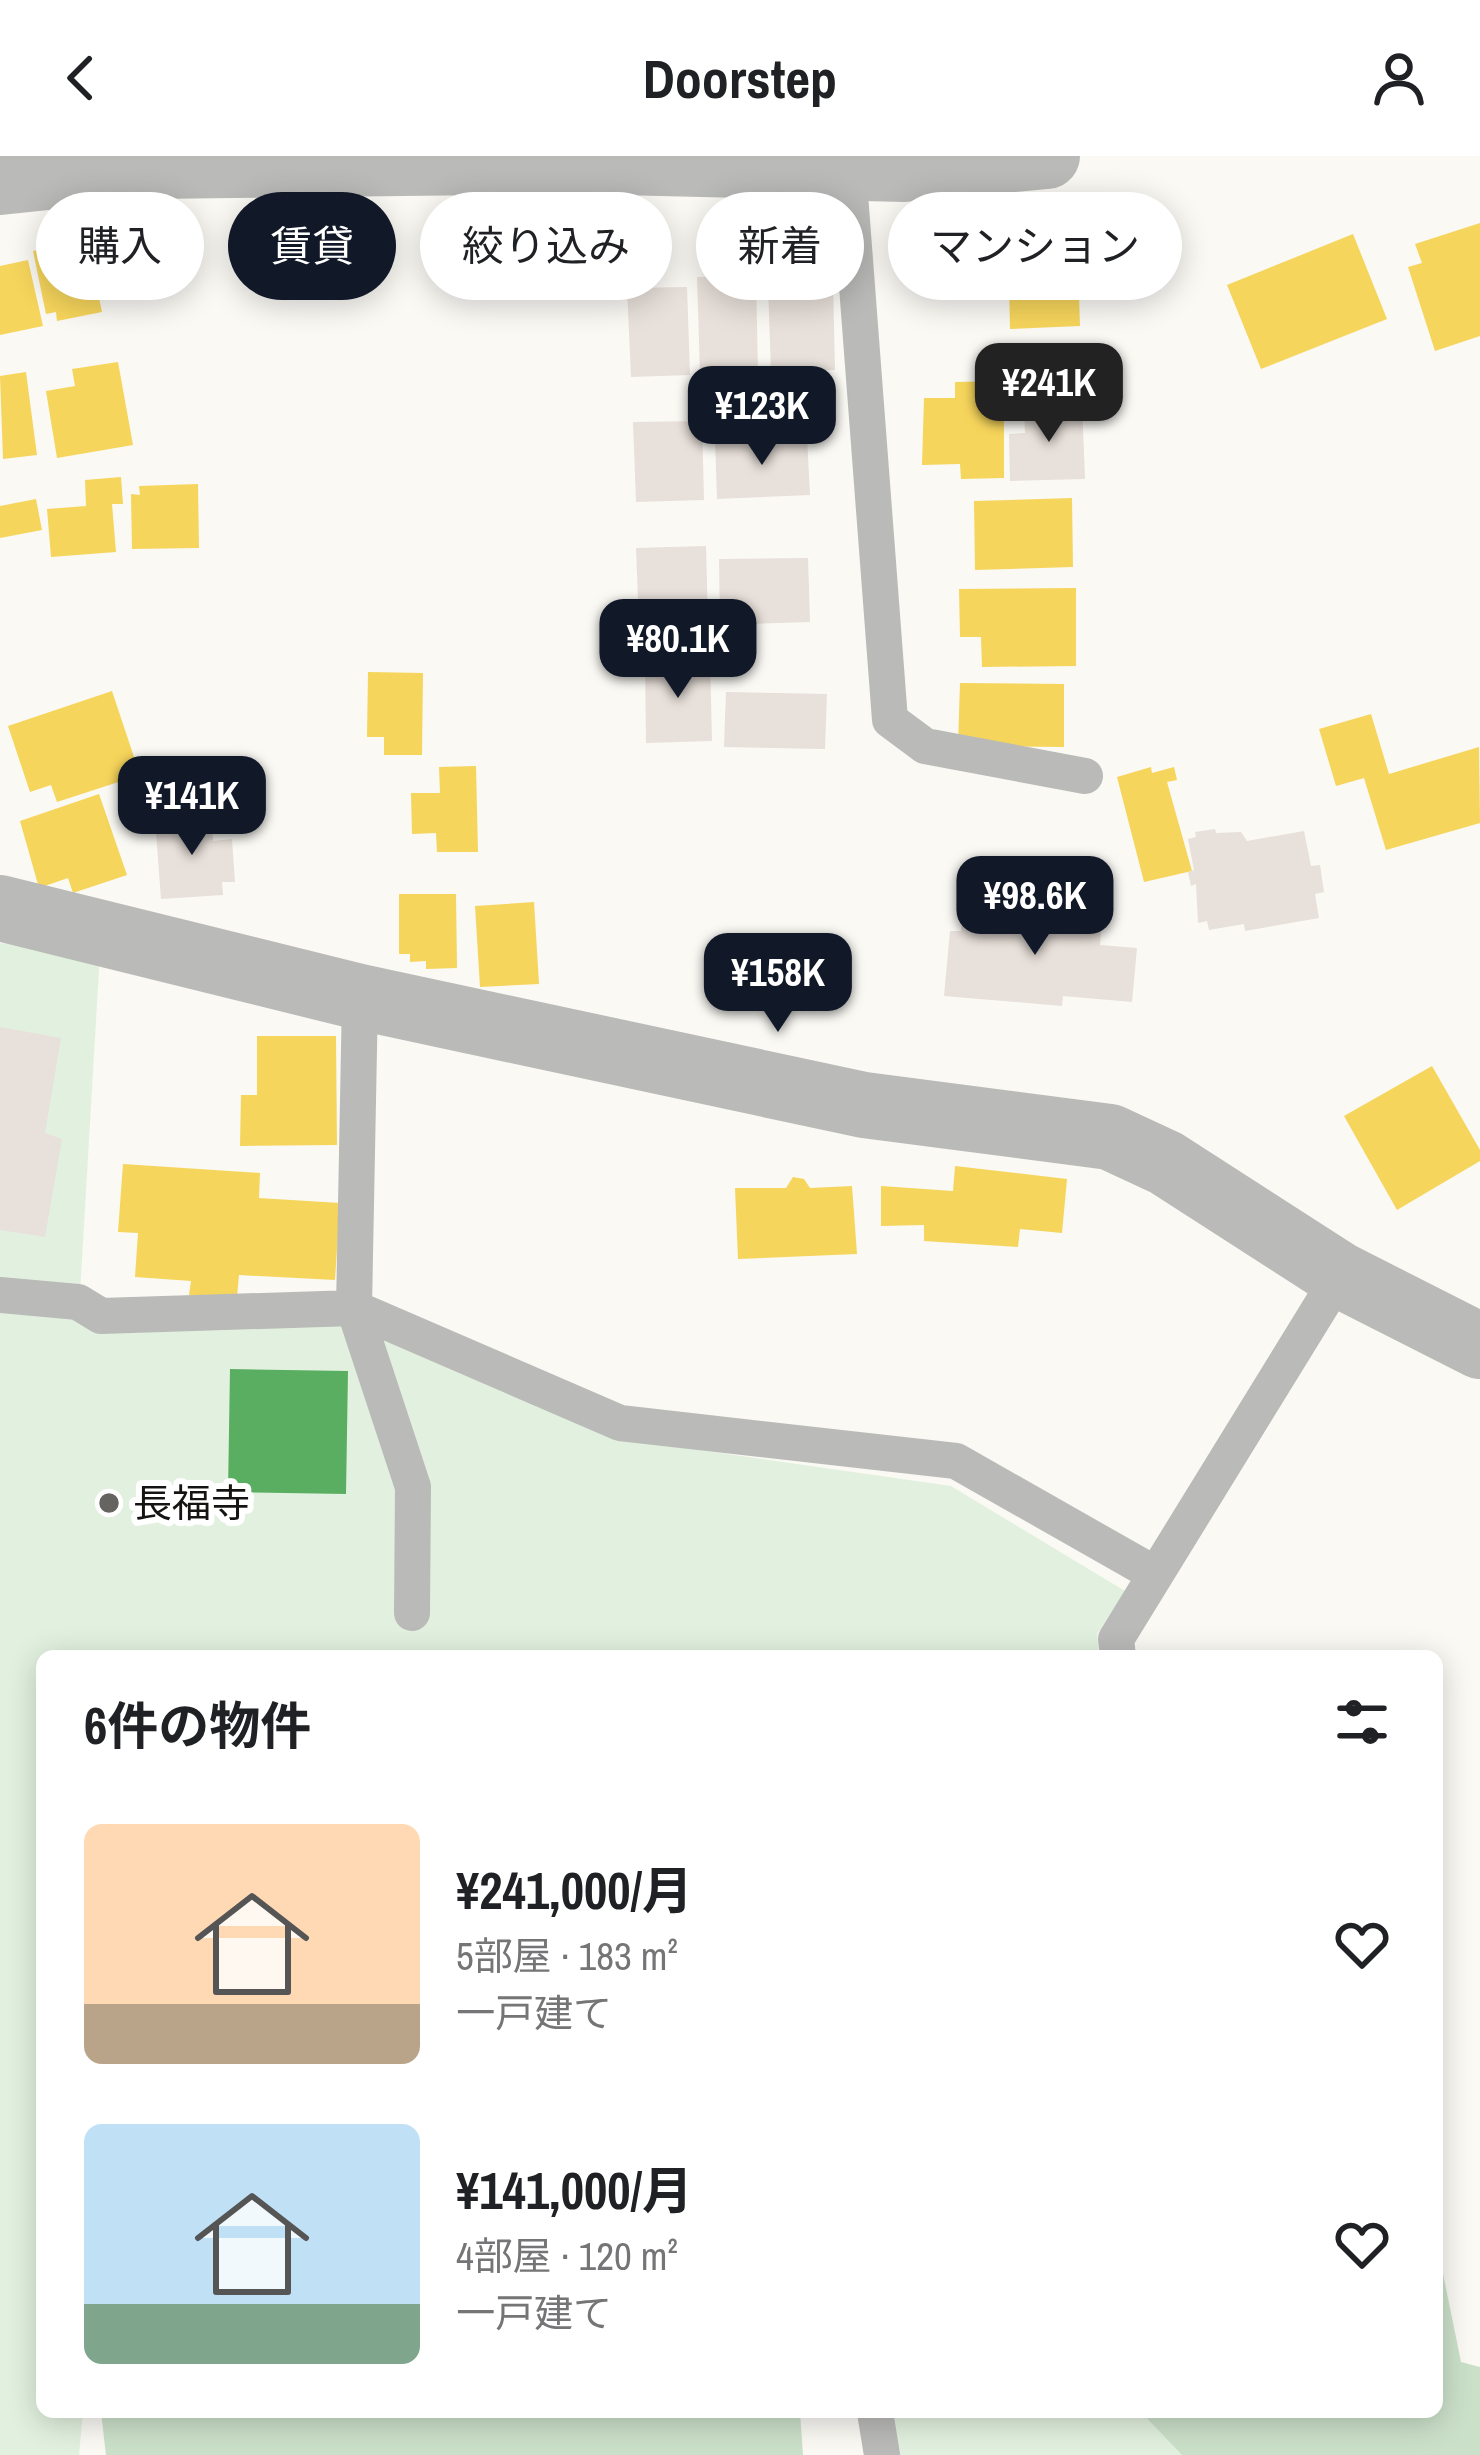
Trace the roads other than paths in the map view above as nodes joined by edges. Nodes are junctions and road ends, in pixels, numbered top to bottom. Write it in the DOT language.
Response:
graph roads {
  1 [pos="1047,156"];
  2 [pos="577,159"];
  3 [pos="848,168"];
  4 [pos="0,182"];
  5 [pos="1085,776"];
  6 [pos="0,908"];
  7 [pos="360,997"];
  8 [pos="1340,1275"];
  9 [pos="0,1295"];
  10 [pos="354,1308"];
  11 [pos="1480,1346"];
  12 [pos="1155,1574"];
  13 [pos="412,1612"];
  14 [pos="1117,1650"];
  15 [pos="876,2418"];
  16 [pos="882,2455"];
  1 -- 3 [label="street"];
  2 -- 3 [label="street"];
  2 -- 4 [label="street"];
  3 -- 5 [label="lane"];
  6 -- 7 [label="street"];
  7 -- 8 [label="street"];
  7 -- 10 [label="lane"];
  8 -- 11 [label="street"];
  8 -- 12 [label="lane"];
  9 -- 10 [label="lane"];
  10 -- 12 [label="lane"];
  10 -- 13 [label="lane"];
  12 -- 14 [label="lane"];
  15 -- 16 [label="lane"];
}
